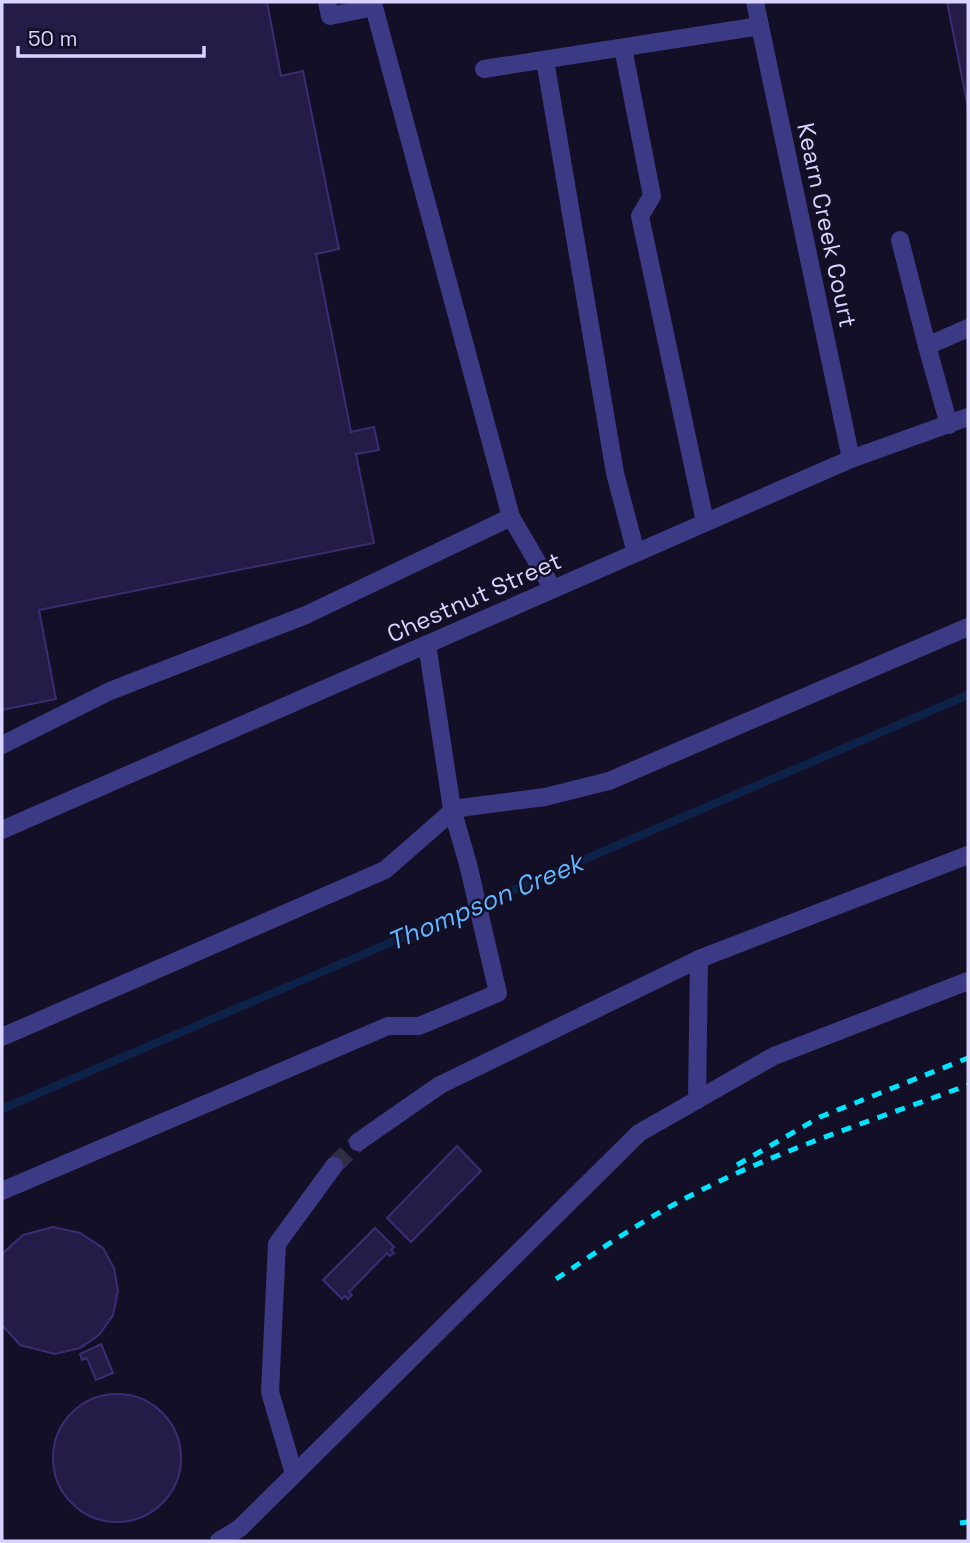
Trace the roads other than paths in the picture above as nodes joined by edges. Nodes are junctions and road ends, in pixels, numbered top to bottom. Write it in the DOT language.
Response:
graph roads {
  1 [pos="327,2"];
  2 [pos="755,2"];
  3 [pos="760,26"];
  4 [pos="624,48"];
  5 [pos="545,60"];
  6 [pos="484,69"];
  7 [pos="900,240"];
  8 [pos="968,328"];
  9 [pos="927,346"];
  10 [pos="968,417"];
  11 [pos="949,425"];
  12 [pos="851,459"];
  13 [pos="511,517"];
  14 [pos="705,522"];
  15 [pos="636,552"];
  16 [pos="554,589"];
  17 [pos="968,627"];
  18 [pos="427,644"];
  19 [pos="2,745"];
  20 [pos="452,809"];
  21 [pos="2,830"];
  22 [pos="968,855"];
  23 [pos="699,959"];
  24 [pos="968,981"];
  25 [pos="2,1037"];
  26 [pos="697,1100"];
  27 [pos="358,1142"];
  28 [pos="334,1166"];
  29 [pos="2,1191"];
  30 [pos="295,1474"];
  31 [pos="219,1541"];
  1 -- 13 [label="street"];
  2 -- 3 [label="street, Kearn Creek Court"];
  3 -- 4 [label="street"];
  3 -- 12 [label="street, Kearn Creek Court"];
  4 -- 5 [label="street"];
  4 -- 14 [label="street"];
  5 -- 6 [label="street"];
  5 -- 15 [label="street"];
  7 -- 9 [label="street"];
  8 -- 9 [label="street"];
  9 -- 11 [label="street"];
  10 -- 11 [label="street, Chestnut Street"];
  11 -- 12 [label="street, Chestnut Street"];
  12 -- 14 [label="street, Chestnut Street"];
  13 -- 16 [label="street"];
  13 -- 19 [label="street"];
  14 -- 15 [label="street, Chestnut Street"];
  15 -- 16 [label="street, Chestnut Street"];
  16 -- 18 [label="street, Chestnut Street"];
  17 -- 20 [label="street"];
  18 -- 20 [label="street"];
  18 -- 21 [label="street, Chestnut Street"];
  20 -- 25 [label="street"];
  20 -- 29 [label="street"];
  22 -- 23 [label="street"];
  23 -- 26 [label="street"];
  23 -- 27 [label="street"];
  24 -- 26 [label="street"];
  26 -- 30 [label="street"];
  28 -- 30 [label="street"];
  30 -- 31 [label="street"];
}
